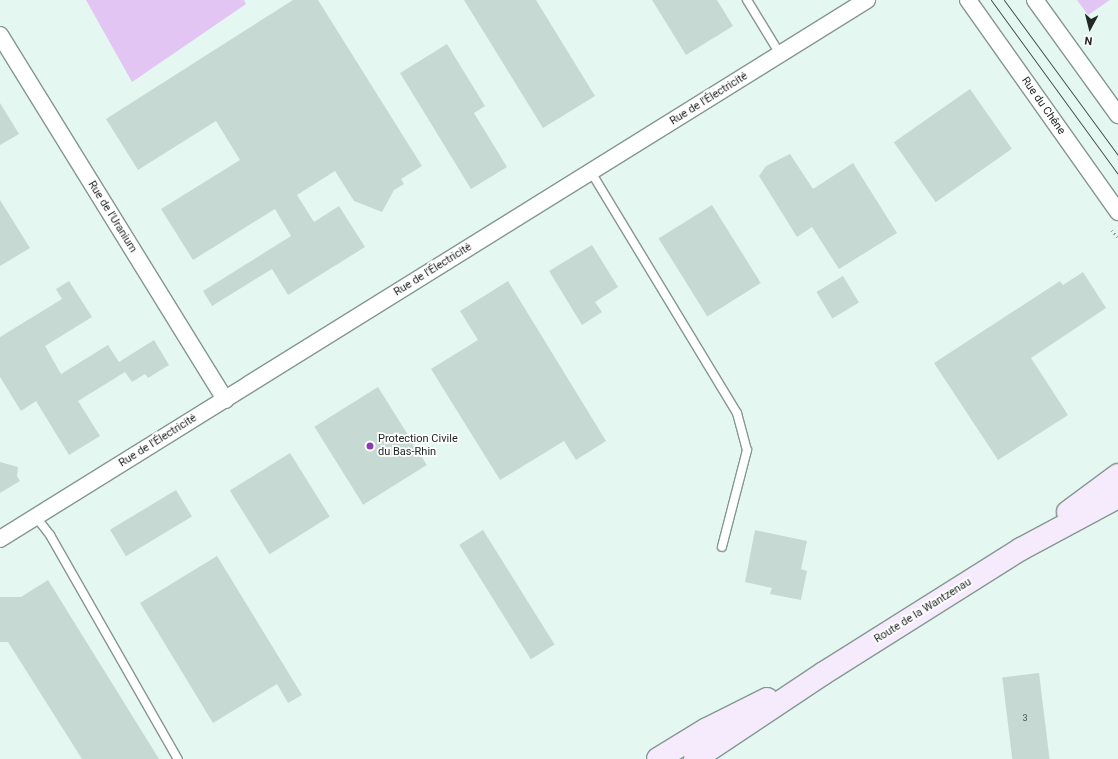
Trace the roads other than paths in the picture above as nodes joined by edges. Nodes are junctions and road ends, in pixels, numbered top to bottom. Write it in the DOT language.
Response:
graph roads {
  1 [pos="747,0"];
  2 [pos="867,0"];
  3 [pos="968,0"];
  4 [pos="1035,0"];
  5 [pos="0,35"];
  6 [pos="780,54"];
  7 [pos="1118,115"];
  8 [pos="591,172"];
  9 [pos="1118,212"];
  10 [pos="225,400"];
  11 [pos="1118,475"];
  12 [pos="1118,497"];
  13 [pos="36,517"];
  14 [pos="0,539"];
  15 [pos="722,547"];
  16 [pos="1021,549"];
  17 [pos="824,673"];
  18 [pos="178,759"];
  19 [pos="658,759"];
  20 [pos="695,759"];
  1 -- 6 [label="lane"];
  2 -- 6 [label="street, Rue de l'Électricité"];
  3 -- 9 [label="street, Rue du Chêne"];
  4 -- 7 [label="street"];
  5 -- 10 [label="street, Rue de l'Uranium"];
  6 -- 8 [label="street, Rue de l'Électricité"];
  8 -- 10 [label="street, Rue de l'Électricité"];
  8 -- 15 [label="lane"];
  10 -- 13 [label="street, Rue de l'Électricité"];
  11 -- 16 [label="main road, Route de la Wantzenau"];
  12 -- 16 [label="main road, Route de la Wantzenau"];
  13 -- 14 [label="street, Rue de l'Électricité"];
  13 -- 18 [label="lane"];
  16 -- 17 [label="main road, Route de la Wantzenau"];
  17 -- 19 [label="main road, Route de la Wantzenau"];
  17 -- 20 [label="main road, Route de la Wantzenau"];
}
